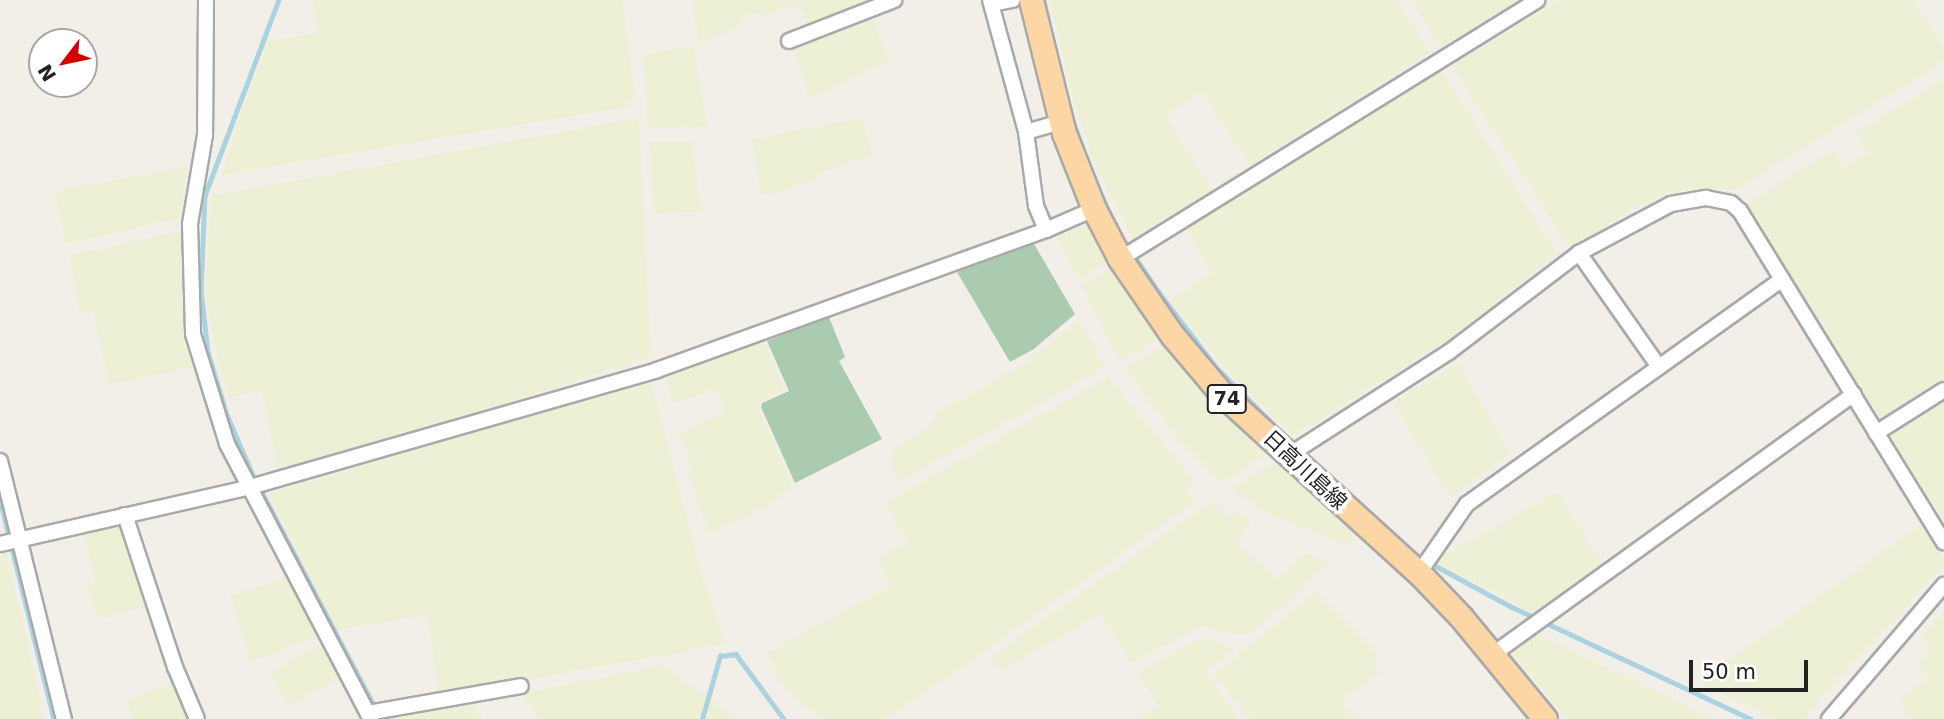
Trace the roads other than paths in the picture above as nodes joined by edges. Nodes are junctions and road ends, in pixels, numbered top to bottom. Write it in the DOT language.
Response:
graph roads {
  1 [pos="206,0"];
  2 [pos="894,0"];
  3 [pos="1013,0"];
  4 [pos="1031,0"];
  5 [pos="1537,0"];
  6 [pos="991,2"];
  7 [pos="789,41"];
  8 [pos="1061,122"];
  9 [pos="1026,132"];
  10 [pos="1094,209"];
  11 [pos="1046,230"];
  12 [pos="1579,253"];
  13 [pos="1120,259"];
  14 [pos="1782,279"];
  15 [pos="1659,367"];
  16 [pos="1944,390"];
  17 [pos="1854,394"];
  18 [pos="1876,433"];
  19 [pos="1289,455"];
  20 [pos="0,461"];
  21 [pos="250,487"];
  22 [pos="125,515"];
  23 [pos="18,540"];
  24 [pos="1944,542"];
  25 [pos="0,544"];
  26 [pos="1419,573"];
  27 [pos="1944,585"];
  28 [pos="1492,655"];
  29 [pos="521,686"];
  30 [pos="370,716"];
  31 [pos="64,719"];
  32 [pos="197,719"];
  33 [pos="1545,719"];
  34 [pos="1829,719"];
  1 -- 21 [label="street"];
  2 -- 7 [label="street"];
  3 -- 6 [label="street"];
  4 -- 8 [label="main road, 日高川島線 / 74"];
  5 -- 13 [label="street"];
  6 -- 9 [label="street"];
  8 -- 9 [label="street"];
  8 -- 10 [label="main road, 日高川島線 / 74"];
  9 -- 11 [label="street"];
  10 -- 11 [label="street"];
  10 -- 13 [label="main road, 日高川島線 / 74"];
  11 -- 21 [label="street"];
  12 -- 14 [label="street"];
  12 -- 15 [label="street"];
  12 -- 19 [label="street"];
  13 -- 19 [label="main road, 日高川島線 / 74"];
  14 -- 15 [label="street"];
  14 -- 17 [label="street"];
  15 -- 26 [label="street"];
  16 -- 18 [label="street"];
  17 -- 18 [label="street"];
  17 -- 28 [label="street"];
  18 -- 24 [label="street"];
  19 -- 26 [label="main road, 日高川島線 / 74"];
  20 -- 23 [label="street"];
  21 -- 22 [label="street"];
  21 -- 30 [label="street"];
  22 -- 23 [label="street"];
  22 -- 32 [label="street"];
  23 -- 25 [label="street"];
  23 -- 31 [label="street"];
  26 -- 28 [label="main road, 日高川島線 / 74"];
  27 -- 34 [label="street"];
  28 -- 33 [label="main road, 日高川島線 / 74"];
  29 -- 30 [label="street"];
}
